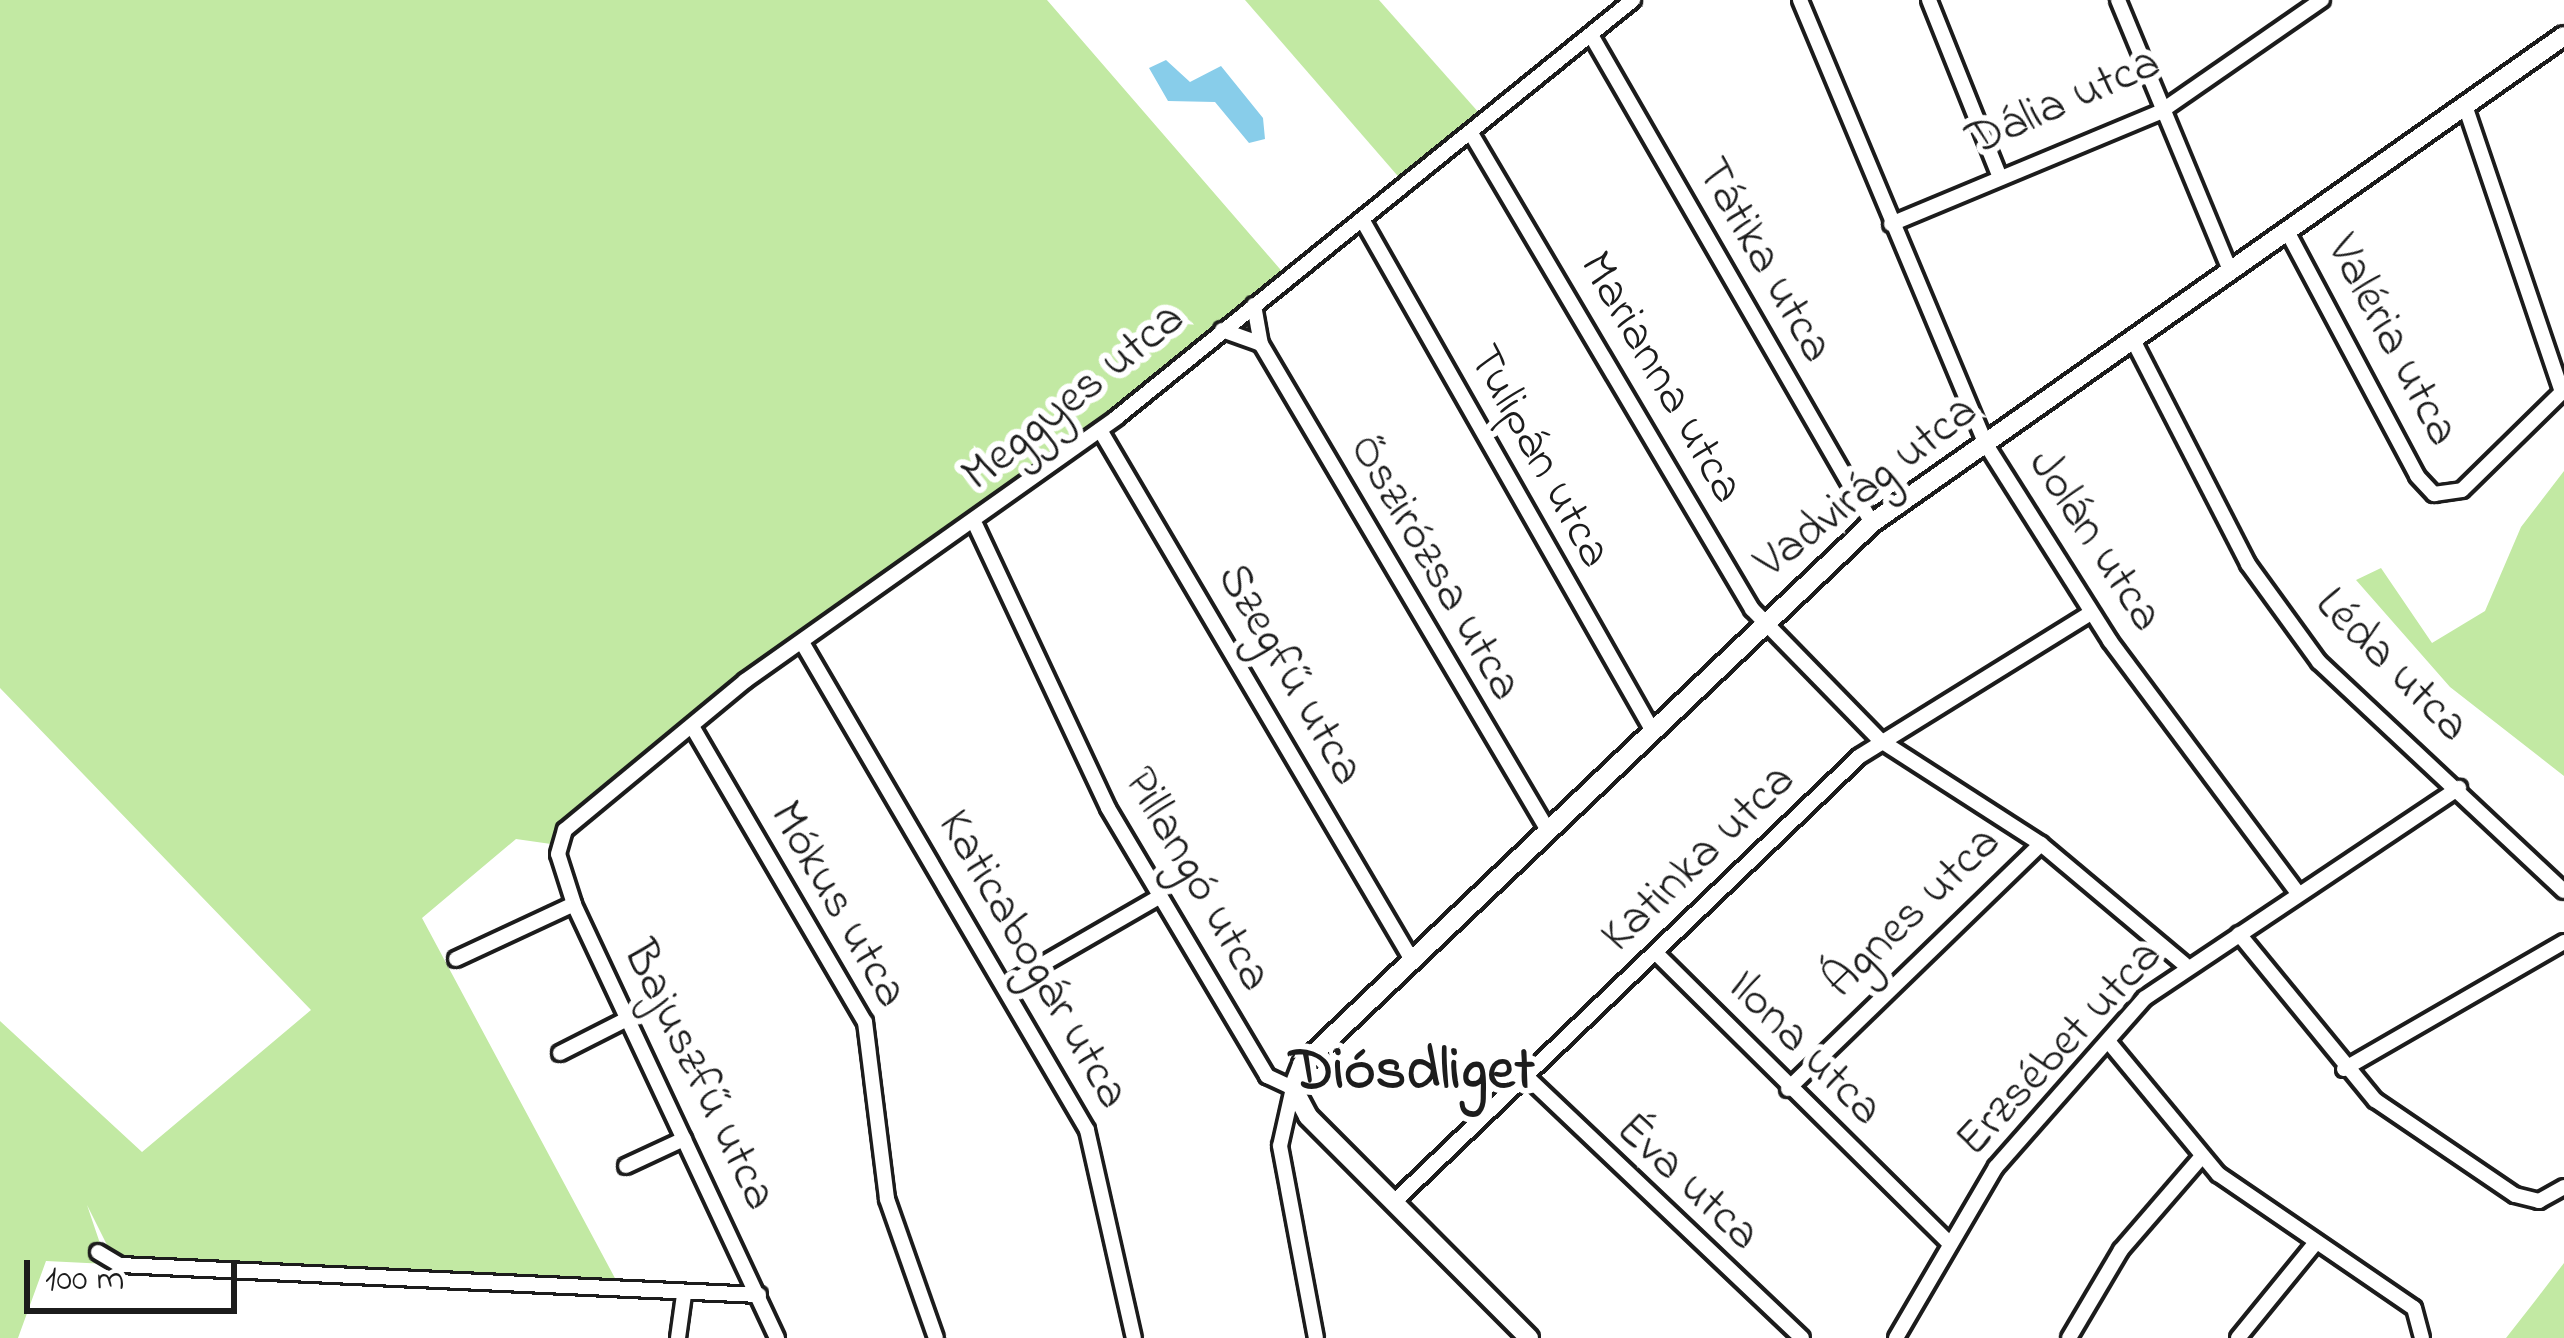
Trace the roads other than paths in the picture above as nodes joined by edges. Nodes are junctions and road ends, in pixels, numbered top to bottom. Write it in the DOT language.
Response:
graph roads {
  1 [pos="1634,0"];
  2 [pos="1800,0"];
  3 [pos="1929,0"];
  4 [pos="2118,0"];
  5 [pos="2322,0"];
  6 [pos="1591,35"];
  7 [pos="2564,36"];
  8 [pos="2465,106"];
  9 [pos="2160,112"];
  10 [pos="1472,135"];
  11 [pos="1999,175"];
  12 [pos="1363,220"];
  13 [pos="1891,224"];
  14 [pos="2287,230"];
  15 [pos="2230,271"];
  16 [pos="1254,305"];
  17 [pos="1222,330"];
  18 [pos="2133,340"];
  19 [pos="1261,344"];
  20 [pos="2562,392"];
  21 [pos="1100,430"];
  22 [pos="1985,442"];
  23 [pos="1872,523"];
  24 [pos="976,526"];
  25 [pos="2091,613"];
  26 [pos="1765,618"];
  27 [pos="803,644"];
  28 [pos="693,728"];
  29 [pos="1651,728"];
  30 [pos="1882,741"];
  31 [pos="2459,788"];
  32 [pos="1546,827"];
  33 [pos="2041,844"];
  34 [pos="558,845"];
  35 [pos="2564,891"];
  36 [pos="2297,892"];
  37 [pos="1159,897"];
  38 [pos="574,904"];
  39 [pos="2239,934"];
  40 [pos="2564,942"];
  41 [pos="1658,955"];
  42 [pos="456,958"];
  43 [pos="1412,960"];
  44 [pos="2184,964"];
  45 [pos="1010,982"];
  46 [pos="623,1021"];
  47 [pos="2108,1041"];
  48 [pos="560,1052"];
  49 [pos="2344,1069"];
  50 [pos="1527,1077"];
  51 [pos="1294,1088"];
  52 [pos="1788,1089"];
  53 [pos="684,1139"];
  54 [pos="2202,1156"];
  55 [pos="626,1166"];
  56 [pos="2564,1187"];
  57 [pos="1393,1203"];
  58 [pos="1950,1244"];
  59 [pos="2313,1246"];
  60 [pos="98,1252"];
  61 [pos="684,1295"];
  62 [pos="759,1295"];
  63 [pos="679,1338"];
  64 [pos="777,1338"];
  65 [pos="936,1338"];
  66 [pos="1134,1338"];
  67 [pos="1316,1338"];
  68 [pos="1529,1338"];
  69 [pos="1802,1338"];
  70 [pos="1896,1338"];
  71 [pos="2069,1338"];
  72 [pos="2238,1338"];
  73 [pos="2422,1338"];
  1 -- 6 [label="street, Meggyes utca"];
  2 -- 13 [label="street, Jolán utca"];
  3 -- 11 [label="street"];
  4 -- 9 [label="street"];
  5 -- 9 [label="street, Dália utca"];
  6 -- 10 [label="street, Meggyes utca"];
  6 -- 23 [label="street, Tátika utca"];
  7 -- 8 [label="street, Vadvirág utca"];
  8 -- 14 [label="street, Vadvirág utca"];
  8 -- 20 [label="street"];
  9 -- 11 [label="street, Dália utca"];
  9 -- 15 [label="street"];
  10 -- 12 [label="street, Meggyes utca"];
  10 -- 26 [label="street, Marianna utca"];
  11 -- 13 [label="street, Dália utca"];
  12 -- 16 [label="street, Meggyes utca"];
  12 -- 29 [label="street, Tulipán utca"];
  13 -- 22 [label="street, Jolán utca"];
  14 -- 15 [label="street, Vadvirág utca"];
  14 -- 20 [label="street, Valéria utca"];
  15 -- 18 [label="street, Vadvirág utca"];
  16 -- 17 [label="street, Meggyes utca"];
  16 -- 19 [label="street, Őszirózsa utca"];
  17 -- 19 [label="street"];
  17 -- 21 [label="street, Meggyes utca"];
  18 -- 22 [label="street, Vadvirág utca"];
  18 -- 31 [label="street, Léda utca"];
  19 -- 32 [label="street, Őszirózsa utca"];
  21 -- 24 [label="street, Meggyes utca"];
  21 -- 43 [label="street, Szegfű utca"];
  22 -- 23 [label="street, Vadvirág utca"];
  22 -- 25 [label="street, Jolán utca"];
  23 -- 26 [label="street, Vadvirág utca"];
  24 -- 27 [label="street, Meggyes utca"];
  24 -- 37 [label="street, Pillangó utca"];
  25 -- 30 [label="street, Katinka utca"];
  25 -- 36 [label="street, Jolán utca"];
  26 -- 29 [label="street, Vadvirág utca"];
  26 -- 30 [label="street, Marianna utca"];
  27 -- 28 [label="street, Meggyes utca"];
  27 -- 45 [label="street, Katicabogár utca"];
  28 -- 34 [label="street, Meggyes utca"];
  28 -- 65 [label="street, Mókus utca"];
  29 -- 32 [label="street, Vadvirág utca"];
  30 -- 33 [label="street, Marianna utca"];
  30 -- 41 [label="street, Katinka utca"];
  31 -- 35 [label="street, Léda utca"];
  31 -- 36 [label="street, Erzsébet utca"];
  32 -- 43 [label="street, Vadvirág utca"];
  33 -- 44 [label="street, Marianna utca"];
  33 -- 52 [label="street, Ágnes utca"];
  34 -- 38 [label="street, Bajuszfű utca"];
  36 -- 39 [label="street, Erzsébet utca"];
  37 -- 45 [label="street"];
  37 -- 51 [label="street, Pillangó utca"];
  38 -- 42 [label="street"];
  38 -- 46 [label="street, Bajuszfű utca"];
  39 -- 44 [label="street, Erzsébet utca"];
  39 -- 49 [label="street"];
  40 -- 49 [label="street"];
  41 -- 50 [label="street, Katinka utca"];
  41 -- 52 [label="street, Ilona utca"];
  43 -- 51 [label="street, Vadvirág utca"];
  44 -- 47 [label="street, Erzsébet utca"];
  45 -- 66 [label="street, Katicabogár utca"];
  46 -- 48 [label="street"];
  46 -- 53 [label="street, Bajuszfű utca"];
  47 -- 54 [label="street"];
  47 -- 58 [label="street, Erzsébet utca"];
  49 -- 56 [label="street"];
  50 -- 57 [label="street, Katinka utca"];
  50 -- 69 [label="street, Éva utca"];
  51 -- 57 [label="street"];
  51 -- 67 [label="street"];
  52 -- 58 [label="street, Ilona utca"];
  53 -- 55 [label="street"];
  53 -- 62 [label="street, Bajuszfű utca"];
  54 -- 59 [label="street"];
  54 -- 71 [label="street"];
  57 -- 68 [label="street"];
  58 -- 70 [label="street, Erzsébet utca"];
  59 -- 72 [label="street"];
  59 -- 73 [label="street"];
  60 -- 61 [label="street"];
  61 -- 62 [label="street"];
  61 -- 63 [label="street"];
  62 -- 64 [label="street, Bajuszfű utca"];
}
